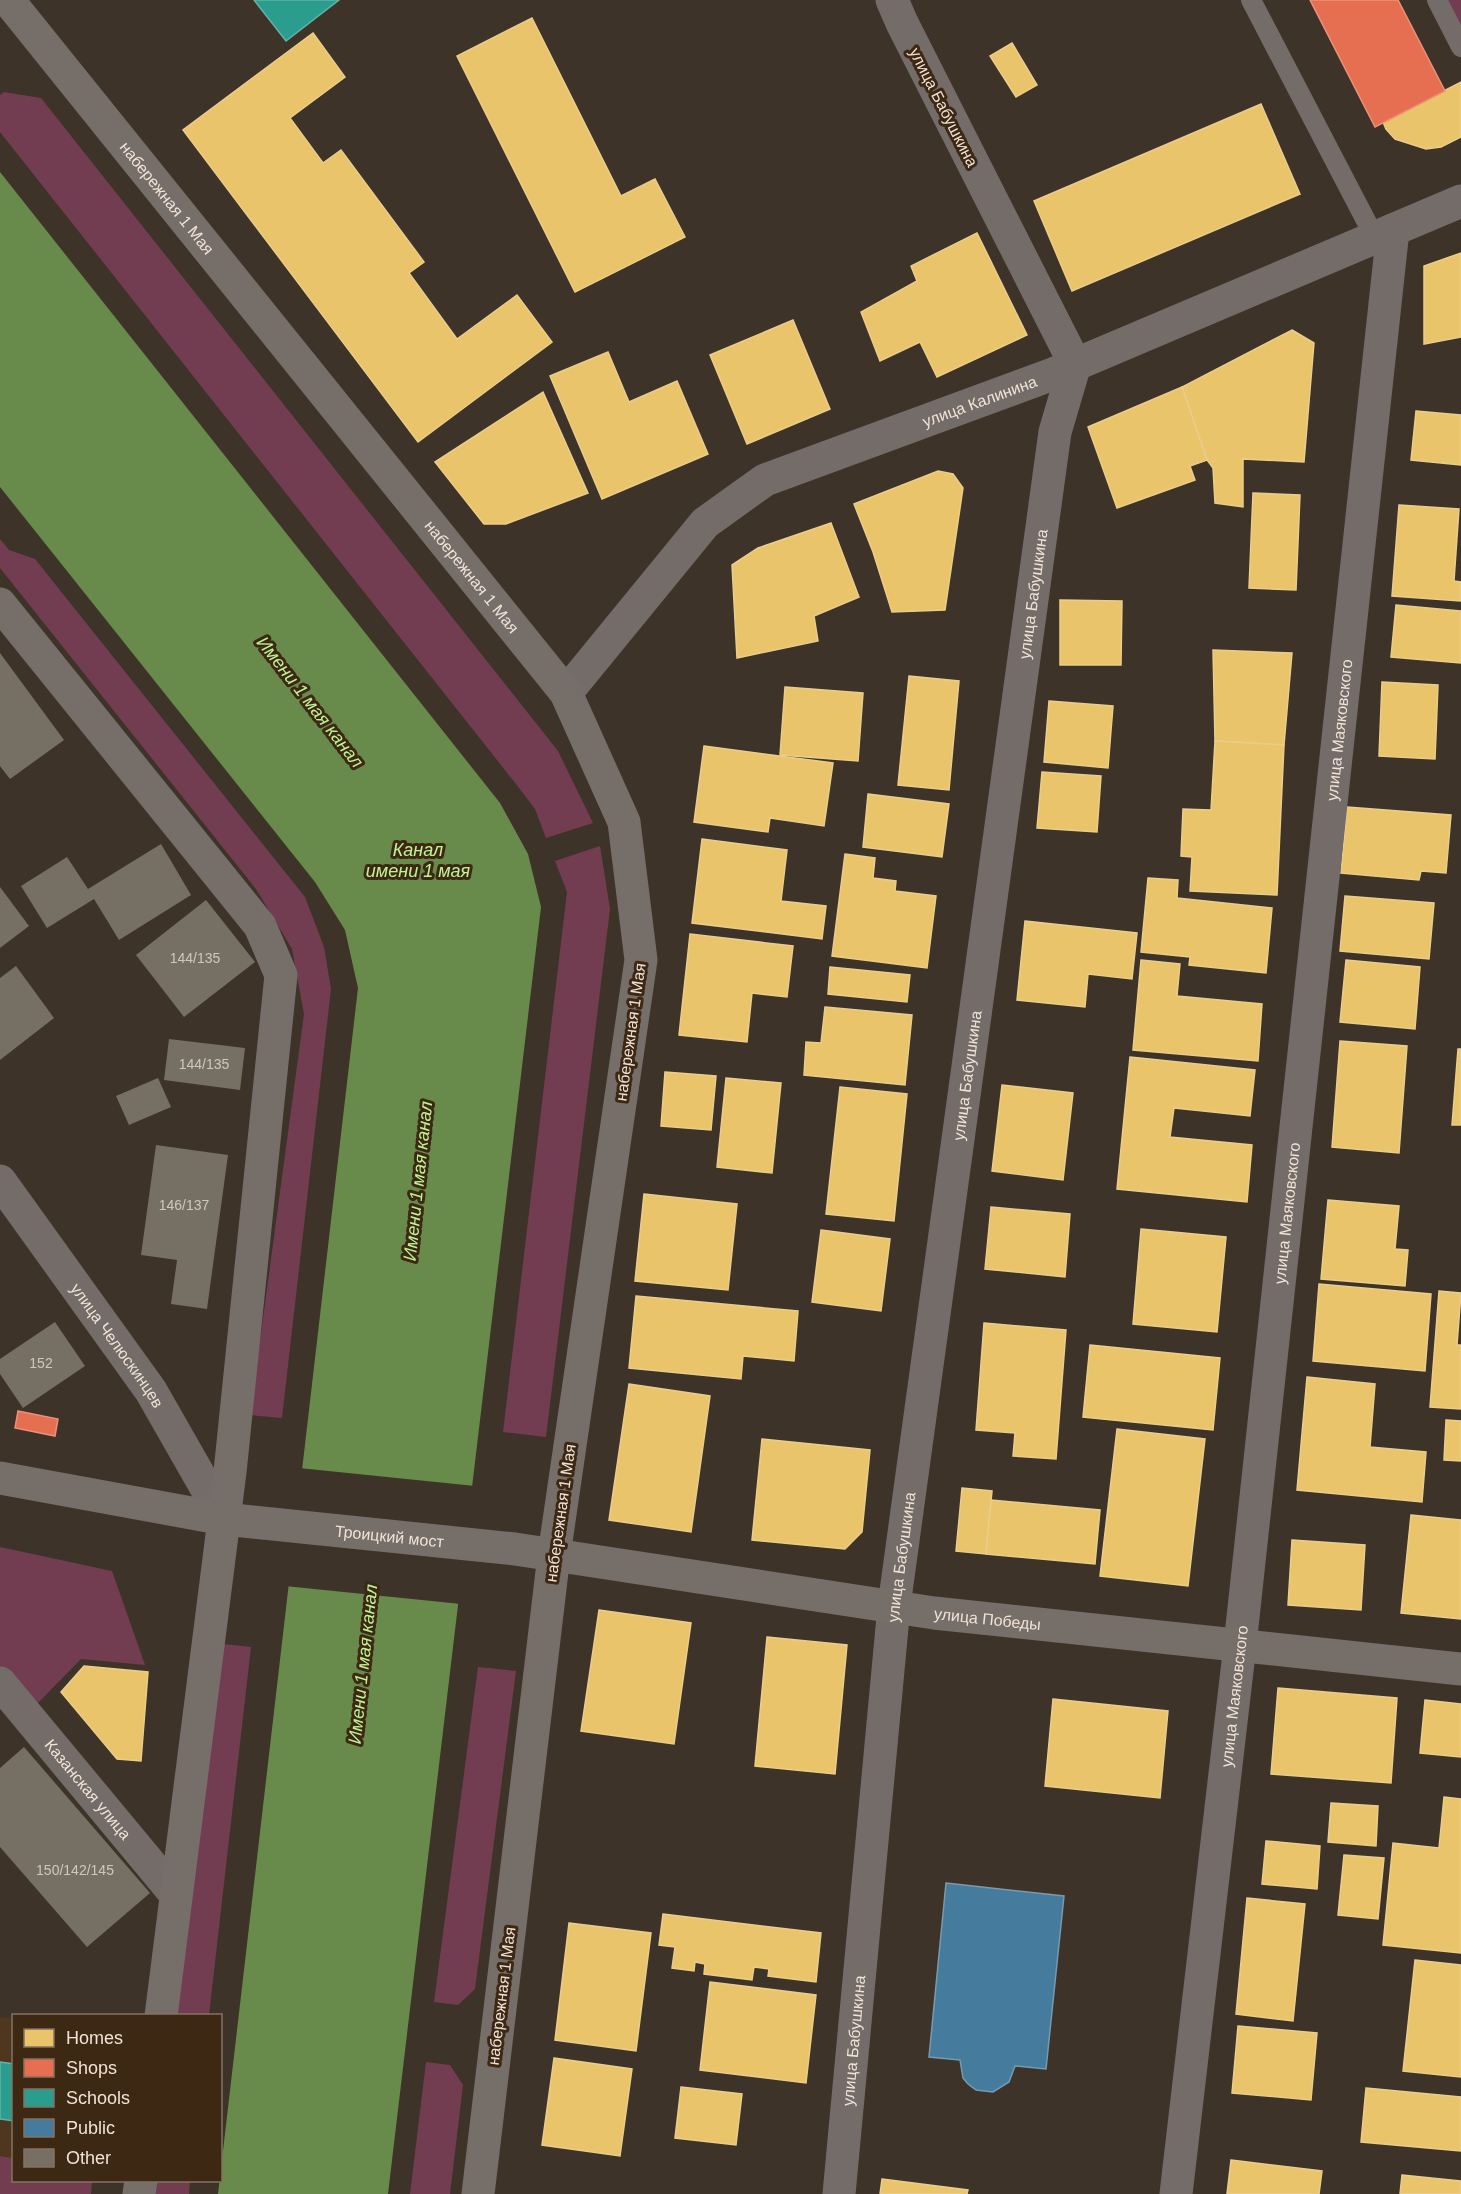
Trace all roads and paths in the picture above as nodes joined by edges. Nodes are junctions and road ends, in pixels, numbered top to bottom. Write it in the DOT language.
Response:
graph roads {
  1 [pos="8,0"];
  2 [pos="892,0"];
  3 [pos="1251,0"];
  4 [pos="1437,0"];
  5 [pos="1461,47"];
  6 [pos="1461,201"];
  7 [pos="1384,234"];
  8 [pos="1075,364"];
  9 [pos="0,604"];
  10 [pos="566,693"];
  11 [pos="0,1181"];
  12 [pos="0,1478"];
  13 [pos="224,1519"];
  14 [pos="515,1549"];
  15 [pos="554,1555"];
  16 [pos="894,1606"];
  17 [pos="1240,1644"];
  18 [pos="1461,1669"];
  19 [pos="0,1683"];
  20 [pos="176,1895"];
  21 [pos="161,2014"];
  22 [pos="478,2194"];
  23 [pos="839,2194"];
  24 [pos="1176,2194"];
  1 -- 10 [label="main road, набережная 1 Мая"];
  2 -- 8 [label="street, улица Бабушкина"];
  3 -- 7 [label="lane"];
  4 -- 5 [label="lane"];
  6 -- 7 [label="street, улица Калинина"];
  7 -- 8 [label="street, улица Калинина"];
  7 -- 17 [label="street, улица Маяковского"];
  8 -- 10 [label="street, улица Калинина"];
  8 -- 16 [label="street, улица Бабушкина"];
  9 -- 13 [label="main road"];
  10 -- 15 [label="main road, набережная 1 Мая"];
  11 -- 13 [label="street, улица Челюскинцев"];
  12 -- 13 [label="main road, Троицкий мост"];
  13 -- 14 [label="main road, Троицкий мост"];
  13 -- 20 [label="main road"];
  14 -- 15 [label="main road, улица Победы"];
  15 -- 16 [label="main road, улица Победы"];
  15 -- 22 [label="main road, набережная 1 Мая"];
  16 -- 17 [label="main road, улица Победы"];
  16 -- 23 [label="street, улица Бабушкина"];
  17 -- 18 [label="main road, улица Победы"];
  17 -- 24 [label="street, улица Маяковского"];
  19 -- 20 [label="street, Казанская улица"];
  20 -- 21 [label="main road"];
}
